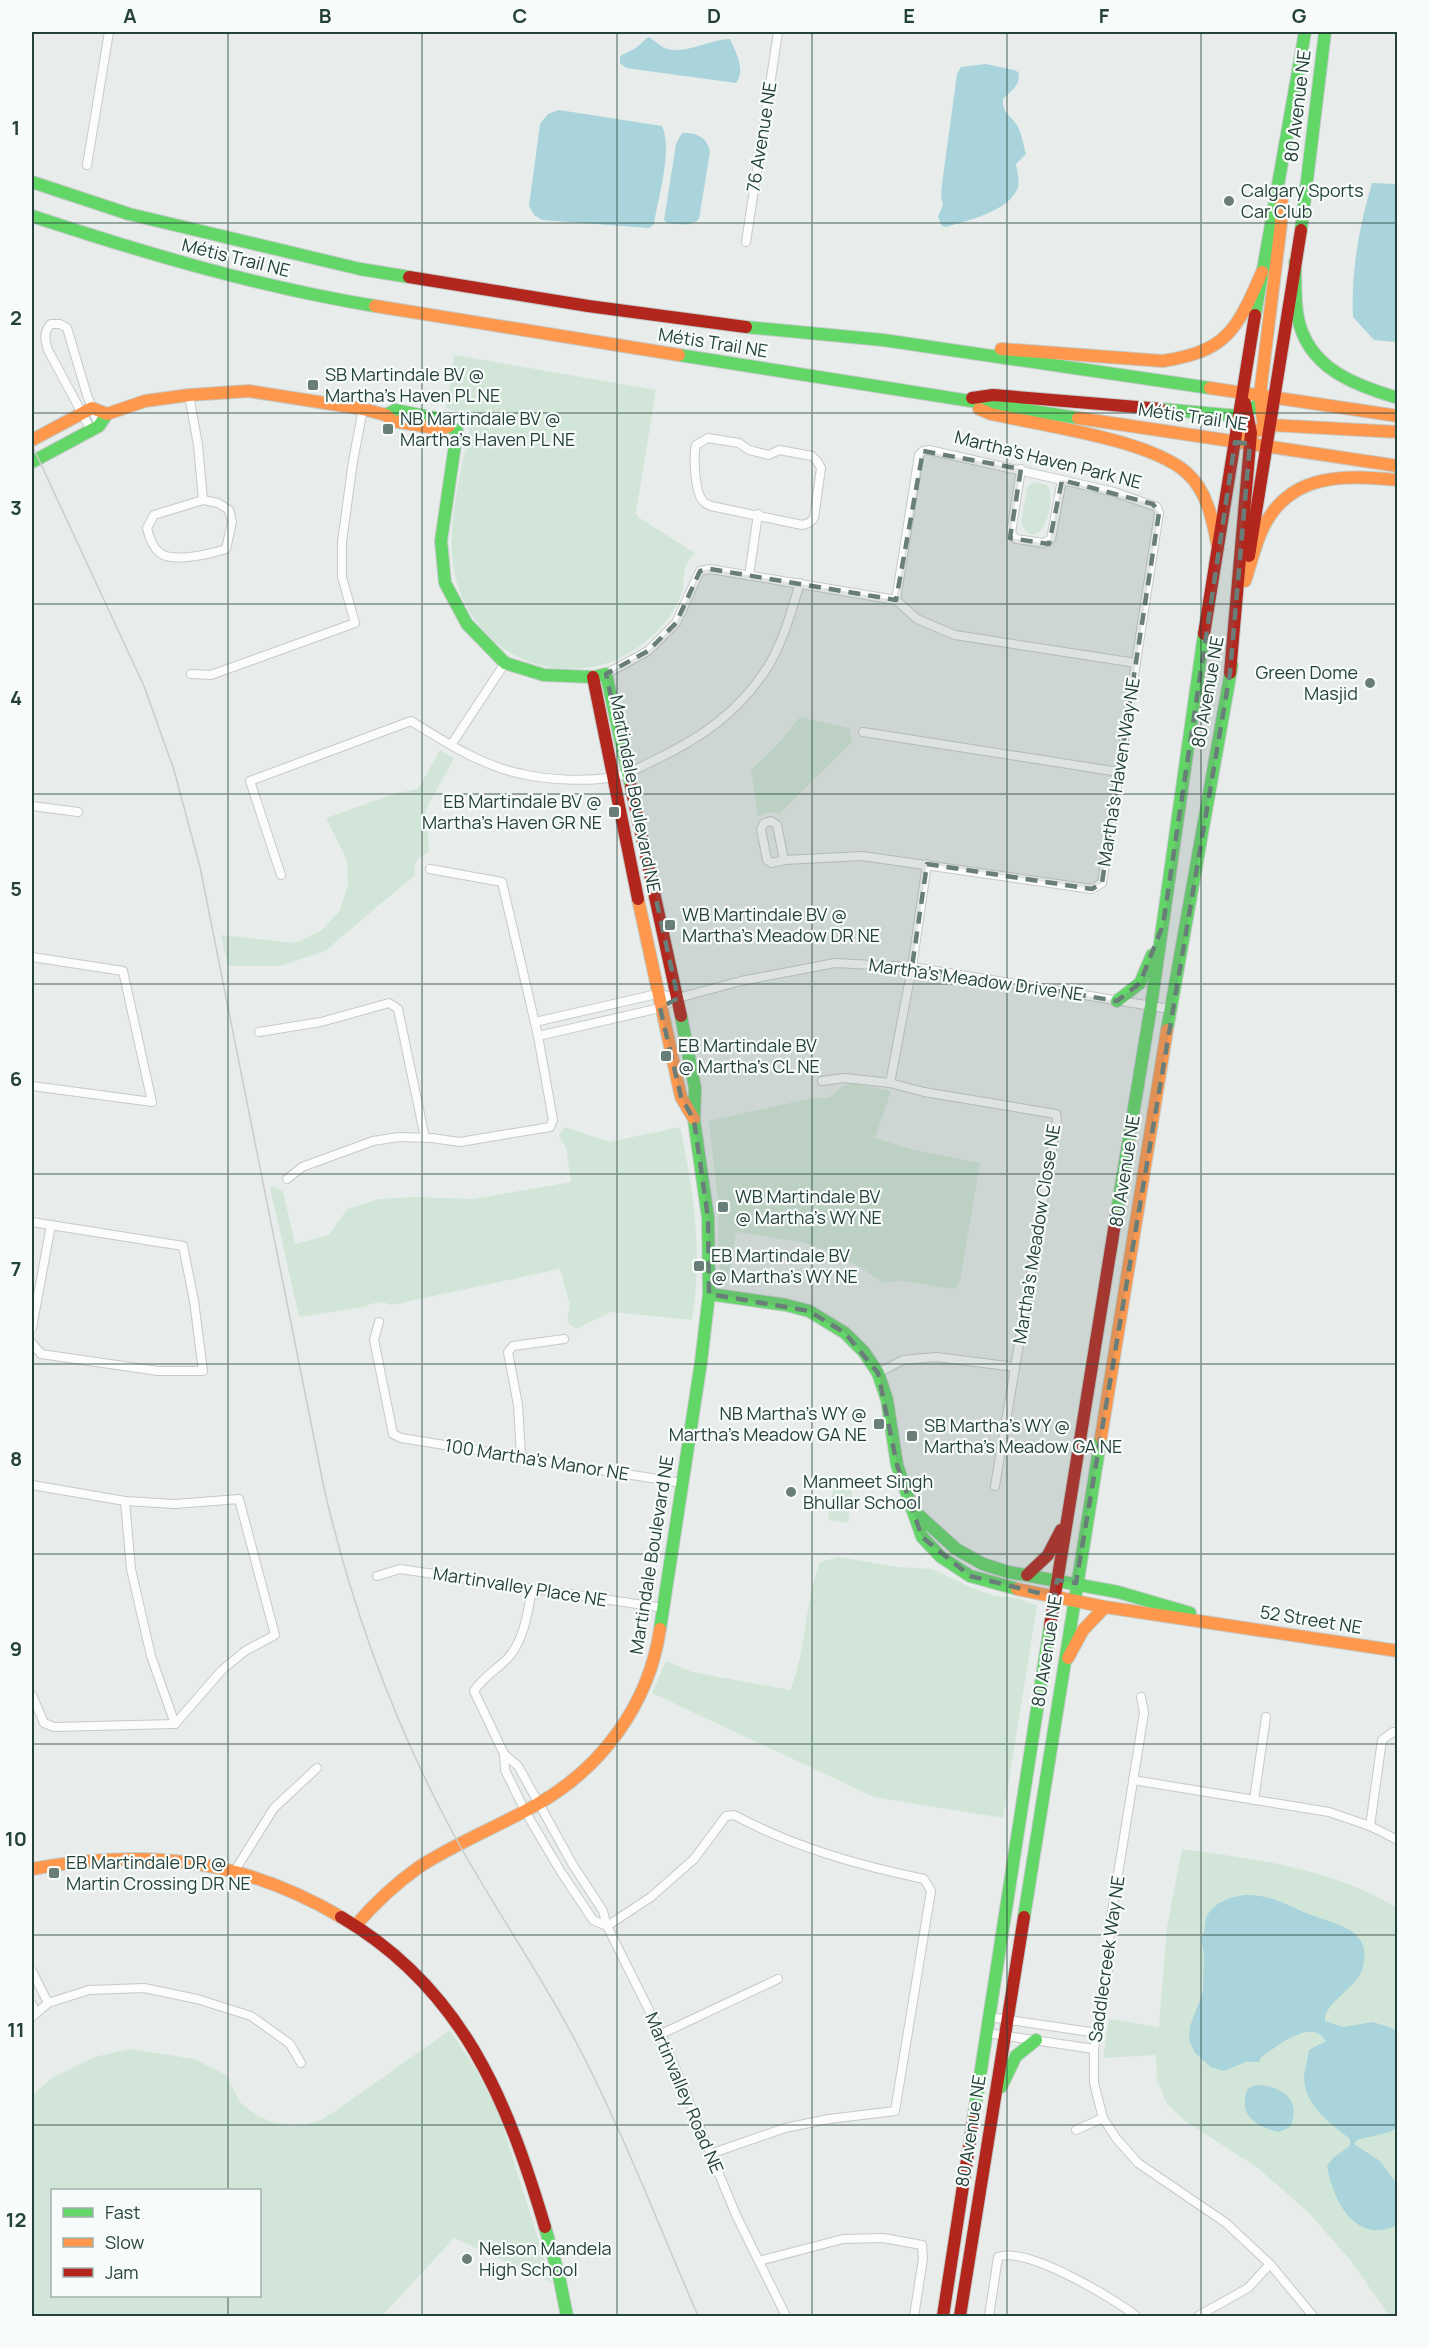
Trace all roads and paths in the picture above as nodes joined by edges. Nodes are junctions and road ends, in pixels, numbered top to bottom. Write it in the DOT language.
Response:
graph roads {
  1 [pos="109,32"];
  2 [pos="777,32"];
  3 [pos="1305,32"];
  4 [pos="1325,32"];
  5 [pos="1284,160"];
  6 [pos="87,165"];
  7 [pos="32,182"];
  8 [pos="32,216"];
  9 [pos="746,242"];
  10 [pos="1295,262"];
  11 [pos="1262,272"];
  12 [pos="883,340"];
  13 [pos="1242,392"];
  14 [pos="189,395"];
  15 [pos="1274,396"];
  16 [pos="1398,398"];
  17 [pos="1261,399"];
  18 [pos="958,400"];
  19 [pos="363,409"];
  20 [pos="87,411"];
  21 [pos="106,414"];
  22 [pos="1243,414"];
  23 [pos="1398,416"];
  24 [pos="1267,426"];
  25 [pos="95,428"];
  26 [pos="1398,432"];
  27 [pos="1251,438"];
  28 [pos="32,440"];
  29 [pos="1235,442"];
  30 [pos="1266,446"];
  31 [pos="32,462"];
  32 [pos="1398,466"];
  33 [pos="1021,470"];
  34 [pos="1062,480"];
  35 [pos="1398,480"];
  36 [pos="203,500"];
  37 [pos="758,514"];
  38 [pos="1218,548"];
  39 [pos="749,576"];
  40 [pos="1245,581"];
  41 [pos="800,583"];
  42 [pos="896,600"];
  43 [pos="505,663"];
  44 [pos="1136,663"];
  45 [pos="1230,673"];
  46 [pos="190,674"];
  47 [pos="606,674"];
  48 [pos="593,677"];
  49 [pos="863,732"];
  50 [pos="451,745"];
  51 [pos="1119,772"];
  52 [pos="628,773"];
  53 [pos="613,777"];
  54 [pos="32,806"];
  55 [pos="78,812"];
  56 [pos="784,860"];
  57 [pos="927,864"];
  58 [pos="430,869"];
  59 [pos="282,875"];
  60 [pos="1163,925"];
  61 [pos="32,957"];
  62 [pos="912,968"];
  63 [pos="657,994"];
  64 [pos="678,998"];
  65 [pos="1117,1001"];
  66 [pos="1150,1006"];
  67 [pos="660,1008"];
  68 [pos="1170,1009"];
  69 [pos="535,1022"];
  70 [pos="259,1032"];
  71 [pos="538,1036"];
  72 [pos="822,1081"];
  73 [pos="890,1083"];
  74 [pos="32,1086"];
  75 [pos="694,1120"];
  76 [pos="425,1138"];
  77 [pos="287,1179"];
  78 [pos="32,1222"];
  79 [pos="51,1225"];
  80 [pos="709,1294"];
  81 [pos="379,1322"];
  82 [pos="32,1328"];
  83 [pos="564,1339"];
  84 [pos="32,1342"];
  85 [pos="1015,1367"];
  86 [pos="878,1373"];
  87 [pos="521,1456"];
  88 [pos="682,1483"];
  89 [pos="32,1485"];
  90 [pos="995,1486"];
  91 [pos="125,1501"];
  92 [pos="911,1509"];
  93 [pos="1069,1509"];
  94 [pos="1027,1575"];
  95 [pos="378,1576"];
  96 [pos="1057,1580"];
  97 [pos="1076,1583"];
  98 [pos="532,1589"];
  99 [pos="1055,1597"];
  100 [pos="1073,1601"];
  101 [pos="1105,1607"];
  102 [pos="664,1608"];
  103 [pos="1219,1623"];
  104 [pos="1398,1652"];
  105 [pos="1062,1670"];
  106 [pos="32,1695"];
  107 [pos="1140,1697"];
  108 [pos="1266,1717"];
  109 [pos="175,1724"];
  110 [pos="1398,1733"];
  111 [pos="504,1754"];
  112 [pos="317,1768"];
  113 [pos="1133,1780"];
  114 [pos="1254,1800"];
  115 [pos="538,1804"];
  116 [pos="525,1811"];
  117 [pos="1370,1826"];
  118 [pos="1398,1840"];
  119 [pos="32,1869"];
  120 [pos="234,1872"];
  121 [pos="355,1926"];
  122 [pos="607,1926"];
  123 [pos="32,1971"];
  124 [pos="778,1979"];
  125 [pos="48,2003"];
  126 [pos="32,2004"];
  127 [pos="34,2015"];
  128 [pos="989,2018"];
  129 [pos="1006,2020"];
  130 [pos="987,2033"];
  131 [pos="1097,2033"];
  132 [pos="661,2034"];
  133 [pos="1004,2036"];
  134 [pos="1035,2040"];
  135 [pos="1094,2049"];
  136 [pos="301,2063"];
  137 [pos="992,2114"];
  138 [pos="1103,2118"];
  139 [pos="1076,2130"];
  140 [pos="710,2154"];
  141 [pos="759,2260"];
  142 [pos="1270,2264"];
  143 [pos="567,2316"];
  144 [pos="786,2316"];
  145 [pos="914,2316"];
  146 [pos="943,2316"];
  147 [pos="960,2316"];
  148 [pos="989,2316"];
  149 [pos="1136,2316"];
  150 [pos="1198,2316"];
  151 [pos="1313,2316"];
  1 -- 6 [label="street"];
  2 -- 9 [label="street, 76 Avenue NE"];
  3 -- 5 [label="main road, 80 Avenue NE"];
  4 -- 10 [label="main road, 80 Avenue NE"];
  5 -- 11 [label="main road, 80 Avenue NE"];
  5 -- 17 [label="main road"];
  7 -- 12 [label="main road, Métis Trail NE"];
  8 -- 18 [label="main road, Métis Trail NE"];
  10 -- 15 [label="main road, 80 Avenue NE"];
  10 -- 16 [label="main road"];
  11 -- 12 [label="main road"];
  11 -- 13 [label="main road, 80 Avenue NE"];
  12 -- 13 [label="main road, Métis Trail NE"];
  13 -- 17 [label="main road, Métis Trail NE"];
  13 -- 22 [label="main road"];
  14 -- 19 [label="main road, Martindale Boulevard NE"];
  14 -- 21 [label="main road, Martindale Boulevard NE"];
  14 -- 36 [label="street"];
  15 -- 17 [label="main road"];
  15 -- 23 [label="main road"];
  15 -- 24 [label="main road, 80 Avenue NE"];
  17 -- 22 [label="main road"];
  17 -- 24 [label="main road"];
  18 -- 22 [label="main road"];
  18 -- 29 [label="main road, Métis Trail NE"];
  18 -- 38 [label="main road"];
  19 -- 43 [label="main road, Martindale Boulevard NE"];
  19 -- 46 [label="street"];
  20 -- 20 [label="street"];
  20 -- 21 [label="main road"];
  20 -- 25 [label="street"];
  20 -- 28 [label="main road"];
  21 -- 25 [label="main road"];
  22 -- 27 [label="main road"];
  22 -- 29 [label="main road, 80 Avenue NE"];
  24 -- 26 [label="main road"];
  24 -- 27 [label="main road"];
  24 -- 30 [label="main road, 80 Avenue NE"];
  25 -- 31 [label="main road"];
  27 -- 29 [label="main road"];
  27 -- 30 [label="main road, Métis Trail NE"];
  27 -- 45 [label="main road"];
  29 -- 38 [label="main road, 80 Avenue NE"];
  30 -- 32 [label="main road, Métis Trail NE"];
  30 -- 40 [label="main road, 80 Avenue NE"];
  33 -- 34 [label="street, Martha's Haven Park NE"];
  33 -- 34 [label="street"];
  33 -- 42 [label="street, Martha's Haven Park NE"];
  34 -- 44 [label="street, Martha's Haven Park NE"];
  35 -- 40 [label="main road"];
  36 -- 36 [label="street"];
  37 -- 37 [label="street"];
  37 -- 39 [label="street"];
  38 -- 60 [label="main road, 80 Avenue NE"];
  39 -- 41 [label="street"];
  39 -- 47 [label="street"];
  40 -- 45 [label="main road, 80 Avenue NE"];
  41 -- 42 [label="street"];
  41 -- 52 [label="street"];
  42 -- 44 [label="street"];
  43 -- 48 [label="main road, Martindale Boulevard NE"];
  43 -- 50 [label="street"];
  44 -- 51 [label="street, Martha's Haven Way NE"];
  45 -- 68 [label="main road, 80 Avenue NE"];
  47 -- 48 [label="main road"];
  47 -- 52 [label="main road, Martindale Boulevard NE"];
  48 -- 53 [label="main road, Martindale Boulevard NE"];
  49 -- 51 [label="street"];
  50 -- 53 [label="street"];
  50 -- 59 [label="street"];
  51 -- 57 [label="street, Martha's Haven Way NE"];
  52 -- 53 [label="street"];
  52 -- 64 [label="main road, Martindale Boulevard NE"];
  53 -- 63 [label="main road, Martindale Boulevard NE"];
  54 -- 55 [label="street"];
  56 -- 56 [label="street"];
  56 -- 57 [label="street"];
  57 -- 62 [label="street"];
  58 -- 69 [label="street"];
  60 -- 65 [label="main road"];
  60 -- 66 [label="main road, 80 Avenue NE"];
  61 -- 74 [label="street"];
  62 -- 64 [label="street, Martha's Meadow Drive NE"];
  62 -- 65 [label="street, Martha's Meadow Drive NE"];
  62 -- 73 [label="street"];
  63 -- 64 [label="street"];
  63 -- 67 [label="main road, Martindale Boulevard NE"];
  63 -- 69 [label="street"];
  64 -- 67 [label="street"];
  64 -- 75 [label="main road, Martindale Boulevard NE"];
  65 -- 66 [label="street, Martha's Meadow Drive NE"];
  66 -- 68 [label="street, Martha's Meadow Drive NE"];
  66 -- 93 [label="main road, 80 Avenue NE"];
  67 -- 71 [label="street"];
  67 -- 75 [label="main road, Martindale Boulevard NE"];
  68 -- 97 [label="main road, 80 Avenue NE"];
  69 -- 71 [label="street"];
  70 -- 76 [label="street"];
  71 -- 76 [label="street"];
  72 -- 73 [label="street"];
  73 -- 85 [label="street, Martha's Meadow Close NE"];
  75 -- 80 [label="main road, Martindale Boulevard NE"];
  76 -- 77 [label="street"];
  78 -- 79 [label="street"];
  79 -- 82 [label="street"];
  79 -- 84 [label="street"];
  80 -- 86 [label="main road, 52 Street NE"];
  80 -- 88 [label="main road, Martindale Boulevard NE"];
  81 -- 87 [label="street, 100 Martha's Manor NE"];
  83 -- 87 [label="street"];
  85 -- 86 [label="street"];
  85 -- 90 [label="street, Martha's Meadow Close NE"];
  86 -- 92 [label="main road, 52 Street NE"];
  87 -- 88 [label="street, 100 Martha's Manor NE"];
  88 -- 102 [label="main road, Martindale Boulevard NE"];
  89 -- 91 [label="street"];
  91 -- 109 [label="street"];
  91 -- 109 [label="street"];
  92 -- 94 [label="main road, 52 Street NE"];
  92 -- 99 [label="main road, 52 Street NE"];
  93 -- 94 [label="main road"];
  93 -- 96 [label="main road, 80 Avenue NE"];
  94 -- 96 [label="main road, 52 Street NE"];
  95 -- 98 [label="street, Martinvalley Place NE"];
  96 -- 97 [label="main road, 52 Street NE"];
  96 -- 99 [label="main road, 80 Avenue NE"];
  97 -- 100 [label="main road, 80 Avenue NE"];
  97 -- 103 [label="main road, 52 Street NE"];
  98 -- 102 [label="street, Martinvalley Place NE"];
  98 -- 111 [label="street"];
  99 -- 100 [label="main road, 52 Street NE"];
  99 -- 128 [label="main road, 80 Avenue NE"];
  100 -- 101 [label="main road, 52 Street NE"];
  100 -- 105 [label="main road, 80 Avenue NE"];
  101 -- 103 [label="main road, 52 Street NE"];
  101 -- 105 [label="main road"];
  102 -- 115 [label="main road, Martindale Boulevard NE"];
  103 -- 104 [label="main road, 52 Street NE"];
  105 -- 129 [label="main road, 80 Avenue NE"];
  106 -- 109 [label="street"];
  107 -- 113 [label="street, Saddlecreek Way NE"];
  108 -- 114 [label="street"];
  110 -- 117 [label="street"];
  111 -- 115 [label="street, Martinvalley Road NE"];
  111 -- 116 [label="street, Martinvalley Road NE"];
  112 -- 120 [label="street"];
  113 -- 114 [label="street"];
  113 -- 131 [label="street, Saddlecreek Way NE"];
  114 -- 117 [label="street"];
  115 -- 116 [label="main road, Martindale Boulevard NE"];
  115 -- 122 [label="street, Martinvalley Road NE"];
  116 -- 121 [label="main road, Martindale Boulevard NE"];
  116 -- 122 [label="street, Martinvalley Road NE"];
  117 -- 118 [label="street"];
  119 -- 120 [label="main road"];
  120 -- 121 [label="main road"];
  121 -- 143 [label="main road"];
  122 -- 132 [label="street, Martinvalley Road NE"];
  122 -- 140 [label="street"];
  123 -- 125 [label="street"];
  124 -- 132 [label="street"];
  125 -- 127 [label="street"];
  125 -- 136 [label="street"];
  126 -- 127 [label="street"];
  128 -- 129 [label="street"];
  128 -- 130 [label="main road, 80 Avenue NE"];
  129 -- 131 [label="street"];
  129 -- 133 [label="main road, 80 Avenue NE"];
  130 -- 133 [label="street"];
  130 -- 146 [label="main road, 80 Avenue NE"];
  131 -- 135 [label="street, Saddlecreek Way NE"];
  132 -- 140 [label="street, Martinvalley Road NE"];
  133 -- 134 [label="street"];
  133 -- 137 [label="main road, 80 Avenue NE"];
  134 -- 135 [label="street"];
  134 -- 137 [label="main road"];
  135 -- 138 [label="street, Saddlecreek Way NE"];
  137 -- 147 [label="main road, 80 Avenue NE"];
  138 -- 139 [label="street"];
  138 -- 142 [label="street, Saddlecreek Way NE"];
  140 -- 141 [label="street, Martinvalley Road NE"];
  141 -- 144 [label="street, Martinvalley Road NE"];
  141 -- 145 [label="street"];
  142 -- 150 [label="street"];
  142 -- 151 [label="street, Saddlecreek Way NE"];
  148 -- 149 [label="street"];
}
